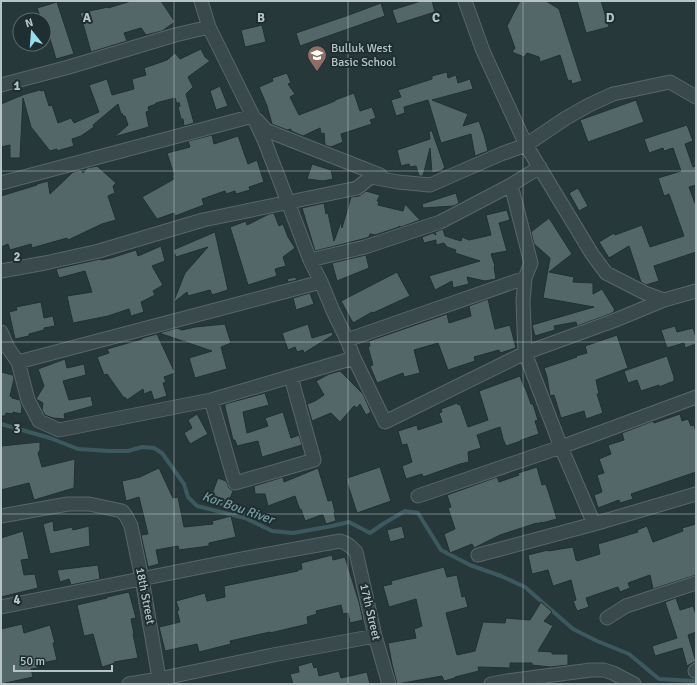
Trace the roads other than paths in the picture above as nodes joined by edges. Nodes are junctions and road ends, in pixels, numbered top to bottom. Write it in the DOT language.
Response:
graph roads {
  1 [pos="201,1"];
  2 [pos="465,1"];
  3 [pos="209,28"];
  4 [pos="1,85"];
  5 [pos="696,97"];
  6 [pos="253,116"];
  7 [pos="526,145"];
  8 [pos="540,168"];
  9 [pos="398,182"];
  10 [pos="1,183"];
  11 [pos="511,185"];
  12 [pos="288,202"];
  13 [pos="310,260"];
  14 [pos="1,271"];
  15 [pos="525,278"];
  16 [pos="321,282"];
  17 [pos="696,290"];
  18 [pos="664,300"];
  19 [pos="1,332"];
  20 [pos="347,340"];
  21 [pos="5,348"];
  22 [pos="525,353"];
  23 [pos="354,358"];
  24 [pos="18,362"];
  25 [pos="291,377"];
  26 [pos="696,397"];
  27 [pos="211,400"];
  28 [pos="561,447"];
  29 [pos="696,494"];
  30 [pos="418,496"];
  31 [pos="1,516"];
  32 [pos="594,524"];
  33 [pos="478,555"];
  34 [pos="142,579"];
  35 [pos="696,583"];
  36 [pos="1,607"];
  37 [pos="607,618"];
  38 [pos="375,636"];
  39 [pos="160,682"];
  40 [pos="129,684"];
  41 [pos="388,684"];
  42 [pos="491,684"];
  43 [pos="634,684"];
  1 -- 3 [label="street"];
  2 -- 7 [label="street"];
  3 -- 4 [label="street"];
  3 -- 6 [label="street"];
  5 -- 7 [label="street"];
  6 -- 9 [label="street"];
  6 -- 10 [label="street"];
  6 -- 12 [label="street"];
  7 -- 8 [label="street"];
  7 -- 9 [label="street"];
  8 -- 11 [label="street"];
  8 -- 18 [label="street"];
  9 -- 12 [label="street"];
  11 -- 13 [label="street"];
  11 -- 15 [label="street"];
  12 -- 13 [label="street"];
  12 -- 14 [label="street"];
  13 -- 16 [label="street"];
  15 -- 20 [label="street"];
  15 -- 22 [label="street"];
  16 -- 20 [label="street"];
  16 -- 24 [label="street"];
  17 -- 18 [label="street"];
  18 -- 22 [label="street"];
  19 -- 21 [label="street"];
  20 -- 23 [label="street"];
  21 -- 24 [label="street"];
  22 -- 23 [label="street"];
  22 -- 28 [label="street"];
  23 -- 25 [label="street"];
  24 -- 27 [label="street"];
  25 -- 27 [label="street"];
  25 -- 27 [label="street"];
  26 -- 28 [label="street"];
  28 -- 30 [label="street"];
  28 -- 32 [label="street"];
  29 -- 32 [label="street"];
  31 -- 34 [label="street, 18th Street"];
  32 -- 33 [label="street"];
  34 -- 36 [label="street"];
  34 -- 38 [label="street, 17th Street"];
  34 -- 39 [label="street, 18th Street"];
  35 -- 37 [label="street"];
  38 -- 39 [label="street"];
  38 -- 41 [label="street, 17th Street"];
  39 -- 40 [label="street"];
  42 -- 43 [label="street"];
}
